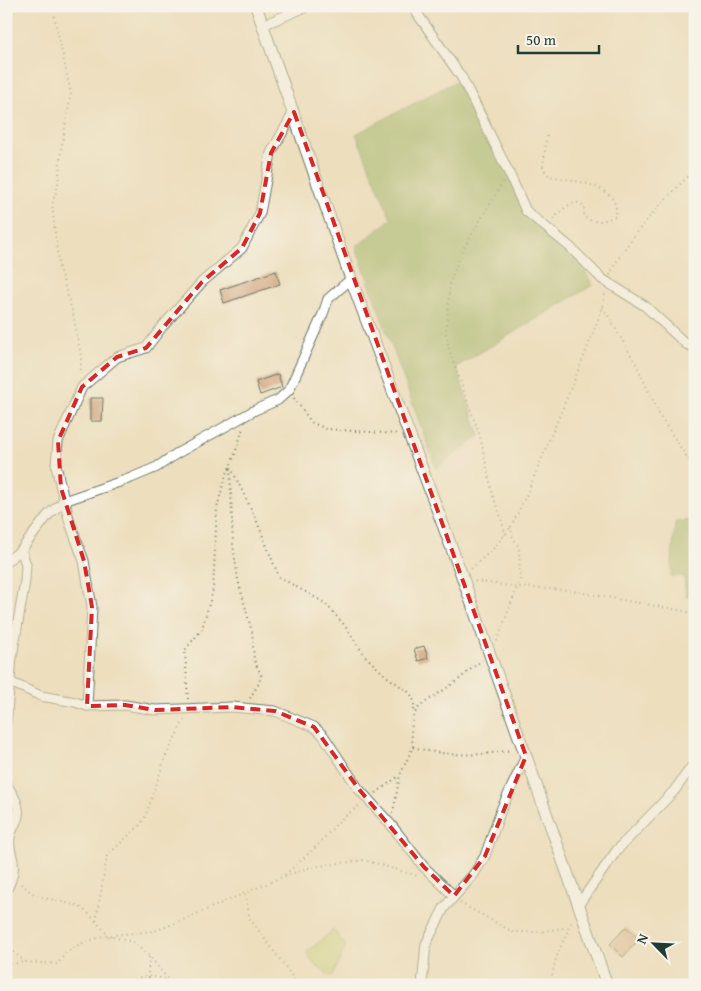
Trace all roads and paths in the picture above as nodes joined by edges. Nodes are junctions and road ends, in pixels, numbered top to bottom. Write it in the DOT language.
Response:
graph roads {
  1 [pos="52,6"];
  2 [pos="256,6"];
  3 [pos="308,6"];
  4 [pos="412,6"];
  5 [pos="263,25"];
  6 [pos="294,112"];
  7 [pos="547,136"];
  8 [pos="695,170"];
  9 [pos="508,171"];
  10 [pos="547,229"];
  11 [pos="351,278"];
  12 [pos="608,282"];
  13 [pos="603,307"];
  14 [pos="695,348"];
  15 [pos="82,387"];
  16 [pos="289,390"];
  17 [pos="246,415"];
  18 [pos="410,435"];
  19 [pos="230,466"];
  20 [pos="695,469"];
  21 [pos="64,501"];
  22 [pos="511,527"];
  23 [pos="505,535"];
  24 [pos="21,550"];
  25 [pos="6,562"];
  26 [pos="463,579"];
  27 [pos="517,587"];
  28 [pos="695,613"];
  29 [pos="489,655"];
  30 [pos="10,682"];
  31 [pos="87,706"];
  32 [pos="189,708"];
  33 [pos="244,708"];
  34 [pos="414,714"];
  35 [pos="6,722"];
  36 [pos="413,747"];
  37 [pos="524,752"];
  38 [pos="695,762"];
  39 [pos="400,775"];
  40 [pos="6,783"];
  41 [pos="368,799"];
  42 [pos="392,826"];
  43 [pos="9,875"];
  44 [pos="282,877"];
  45 [pos="424,879"];
  46 [pos="6,892"];
  47 [pos="245,894"];
  48 [pos="454,896"];
  49 [pos="579,904"];
  50 [pos="96,921"];
  51 [pos="570,927"];
  52 [pos="109,936"];
  53 [pos="6,944"];
  54 [pos="149,956"];
  55 [pos="25,962"];
  56 [pos="6,966"];
  57 [pos="169,980"];
  58 [pos="126,985"];
  59 [pos="150,985"];
  60 [pos="178,985"];
  61 [pos="297,985"];
  62 [pos="422,985"];
  63 [pos="550,985"];
  64 [pos="607,985"];
  1 -- 15 [label="path"];
  2 -- 5 [label="street"];
  3 -- 5 [label="street"];
  4 -- 9 [label="street"];
  5 -- 6 [label="street"];
  6 -- 11 [label="street"];
  6 -- 15 [label="street"];
  7 -- 10 [label="path"];
  8 -- 12 [label="path"];
  9 -- 10 [label="street"];
  9 -- 23 [label="path"];
  10 -- 12 [label="street"];
  11 -- 16 [label="street"];
  11 -- 18 [label="street"];
  12 -- 13 [label="path"];
  12 -- 14 [label="street"];
  13 -- 20 [label="path"];
  13 -- 22 [label="path"];
  15 -- 21 [label="street"];
  16 -- 17 [label="street"];
  16 -- 18 [label="path"];
  17 -- 19 [label="path"];
  17 -- 21 [label="street"];
  18 -- 26 [label="street"];
  19 -- 32 [label="path"];
  19 -- 33 [label="path"];
  19 -- 34 [label="path"];
  21 -- 24 [label="street"];
  21 -- 31 [label="street"];
  22 -- 23 [label="path"];
  22 -- 27 [label="path"];
  23 -- 26 [label="path"];
  24 -- 25 [label="street"];
  24 -- 30 [label="street"];
  26 -- 27 [label="path"];
  26 -- 29 [label="street"];
  27 -- 28 [label="path"];
  27 -- 29 [label="path"];
  29 -- 34 [label="path"];
  29 -- 37 [label="street"];
  30 -- 31 [label="street"];
  30 -- 35 [label="street"];
  31 -- 32 [label="street"];
  32 -- 33 [label="street"];
  32 -- 50 [label="path"];
  33 -- 41 [label="street"];
  34 -- 36 [label="path"];
  36 -- 37 [label="path"];
  36 -- 39 [label="path"];
  37 -- 48 [label="street"];
  37 -- 49 [label="street"];
  38 -- 49 [label="street"];
  39 -- 41 [label="path"];
  39 -- 42 [label="path"];
  40 -- 43 [label="street"];
  41 -- 42 [label="street"];
  41 -- 44 [label="path"];
  42 -- 48 [label="street"];
  43 -- 46 [label="street"];
  43 -- 50 [label="path"];
  44 -- 45 [label="path"];
  44 -- 47 [label="path"];
  47 -- 52 [label="path"];
  47 -- 61 [label="path"];
  48 -- 51 [label="path"];
  48 -- 62 [label="street"];
  49 -- 51 [label="path"];
  49 -- 64 [label="street"];
  50 -- 52 [label="path"];
  51 -- 63 [label="path"];
  52 -- 54 [label="path"];
  52 -- 55 [label="path"];
  53 -- 55 [label="path"];
  54 -- 57 [label="path"];
  54 -- 59 [label="path"];
  55 -- 56 [label="path"];
  57 -- 58 [label="path"];
  57 -- 60 [label="path"];
}
